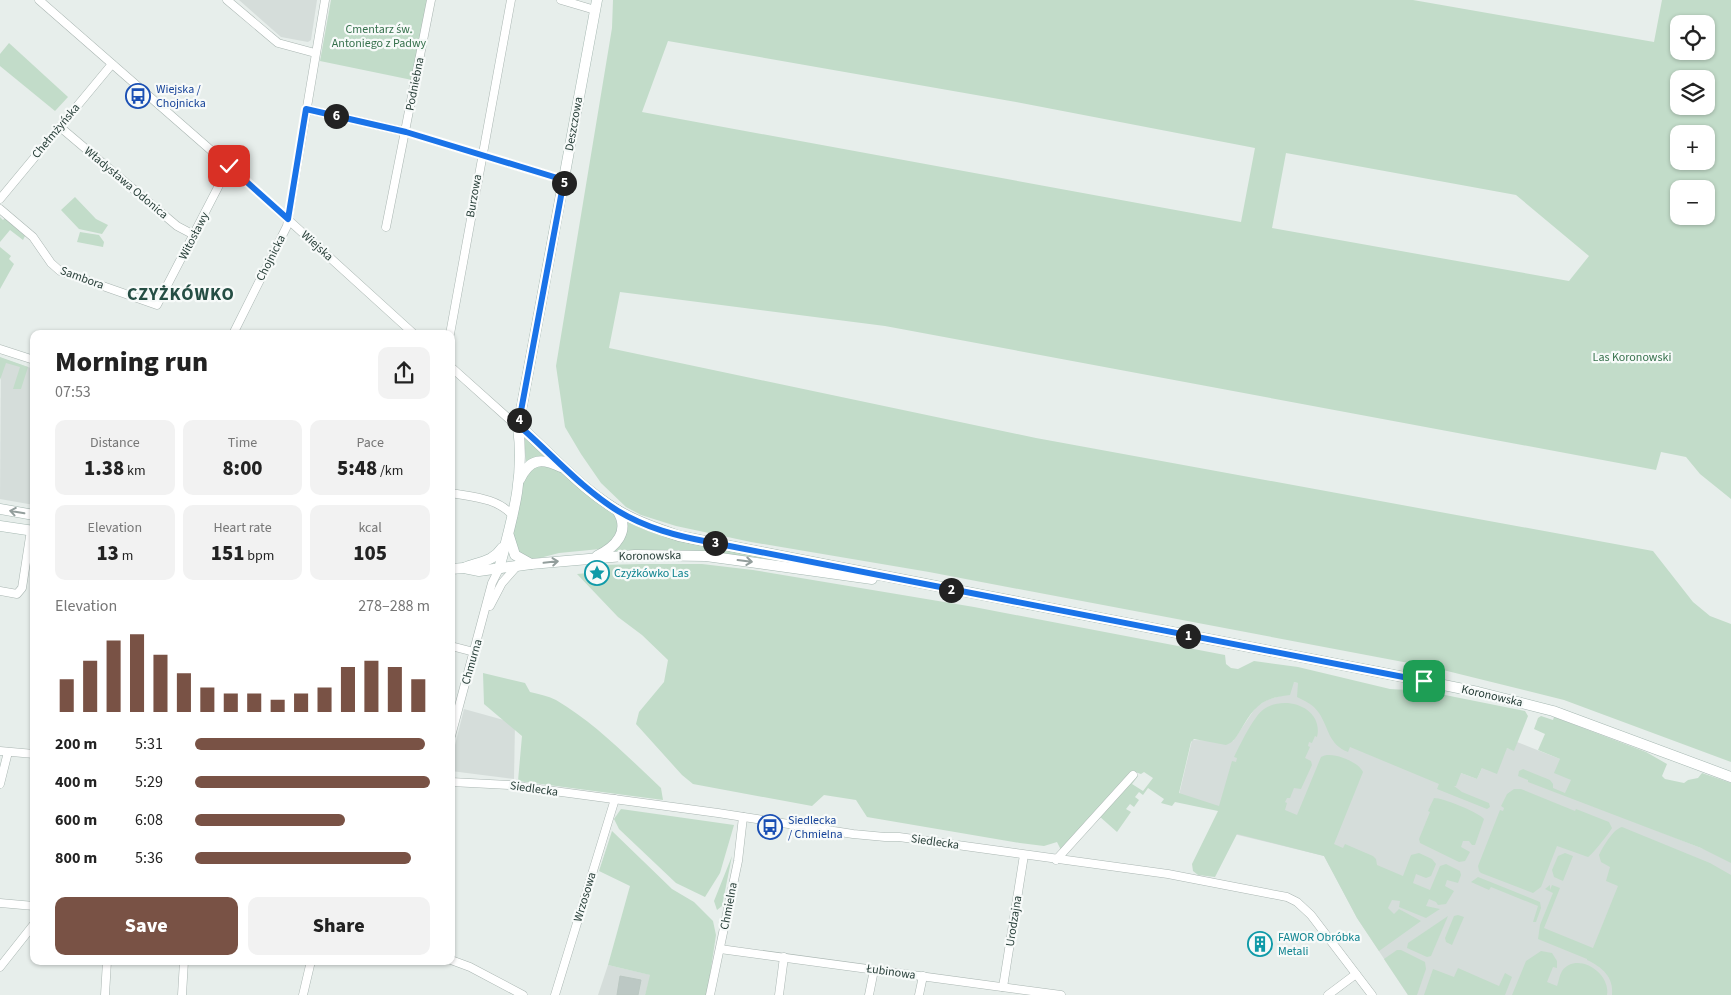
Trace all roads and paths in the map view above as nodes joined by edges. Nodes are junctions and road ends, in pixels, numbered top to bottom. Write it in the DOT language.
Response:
graph roads {
  1 [pos="39,0"];
  2 [pos="227,0"];
  3 [pos="325,0"];
  4 [pos="431,0"];
  5 [pos="511,0"];
  6 [pos="561,0"];
  7 [pos="596,5"];
  8 [pos="315,53"];
  9 [pos="112,64"];
  10 [pos="306,109"];
  11 [pos="60,127"];
  12 [pos="406,132"];
  13 [pos="482,155"];
  14 [pos="229,166"];
  15 [pos="564,180"];
  16 [pos="0,199"];
  17 [pos="0,209"];
  18 [pos="288,219"];
  19 [pos="386,227"];
  20 [pos="194,235"];
  21 [pos="158,305"];
  22 [pos="235,330"];
  23 [pos="410,330"];
  24 [pos="451,330"];
  25 [pos="0,348"];
  26 [pos="30,359"];
  27 [pos="455,371"];
  28 [pos="518,427"];
  29 [pos="566,470"];
  30 [pos="520,480"];
  31 [pos="455,494"];
  32 [pos="0,509"];
  33 [pos="617,510"];
  34 [pos="30,514"];
  35 [pos="513,516"];
  36 [pos="0,526"];
  37 [pos="30,531"];
  38 [pos="507,538"];
  39 [pos="30,542"];
  40 [pos="592,558"];
  41 [pos="531,564"];
  42 [pos="517,566"];
  43 [pos="464,568"];
  44 [pos="455,569"];
  45 [pos="499,569"];
  46 [pos="920,584"];
  47 [pos="0,591"];
  48 [pos="484,617"];
  49 [pos="455,647"];
  50 [pos="474,652"];
  51 [pos="455,721"];
  52 [pos="4,752"];
  53 [pos="30,754"];
  54 [pos="1133,775"];
  55 [pos="1731,777"];
  56 [pos="455,782"];
  57 [pos="0,784"];
  58 [pos="615,799"];
  59 [pos="743,817"];
  60 [pos="1024,855"];
  61 [pos="1056,860"];
  62 [pos="0,904"];
  63 [pos="30,906"];
  64 [pos="30,929"];
  65 [pos="720,949"];
  66 [pos="784,957"];
  67 [pos="455,961"];
  68 [pos="107,965"];
  69 [pos="184,965"];
  70 [pos="310,965"];
  71 [pos="0,967"];
  72 [pos="874,970"];
  73 [pos="1356,974"];
  74 [pos="923,976"];
  75 [pos="1003,987"];
  76 [pos="105,995"];
  77 [pos="182,995"];
  78 [pos="303,995"];
  79 [pos="523,995"];
  80 [pos="555,995"];
  81 [pos="710,995"];
  82 [pos="779,995"];
  83 [pos="869,995"];
  84 [pos="919,995"];
  85 [pos="1061,995"];
  86 [pos="1328,995"];
  87 [pos="1372,995"];
  1 -- 9 [label="street, Wiejska"];
  2 -- 8 [label="street"];
  3 -- 8 [label="street, Chojnicka"];
  4 -- 12 [label="street, Podniebna"];
  5 -- 13 [label="street, Burzowa"];
  6 -- 7 [label="street"];
  7 -- 15 [label="main road, Deszczowa"];
  8 -- 10 [label="street, Chojnicka"];
  9 -- 11 [label="street, Chełmżyńska"];
  9 -- 14 [label="street, Wiejska"];
  10 -- 12 [label="street"];
  10 -- 18 [label="street, Chojnicka"];
  11 -- 16 [label="street, Chełmżyńska"];
  11 -- 20 [label="street, Władysława Odonica"];
  12 -- 13 [label="street"];
  12 -- 19 [label="street, Podniebna"];
  13 -- 15 [label="street"];
  13 -- 24 [label="street, Burzowa"];
  14 -- 18 [label="street, Wiejska"];
  14 -- 20 [label="street, Witosławy"];
  15 -- 28 [label="main road, Deszczowa"];
  17 -- 21 [label="street, Sambora"];
  18 -- 22 [label="street, Chojnicka"];
  18 -- 23 [label="street, Wiejska"];
  20 -- 21 [label="street, Witosławy"];
  25 -- 26 [label="street"];
  27 -- 28 [label="street"];
  28 -- 29 [label="main road, Koronowska"];
  28 -- 30 [label="main road, Deszczowa"];
  29 -- 30 [label="main road"];
  29 -- 33 [label="main road, Koronowska"];
  30 -- 35 [label="main road, Deszczowa"];
  31 -- 35 [label="street"];
  34 -- 32 [label="main road, one-way"];
  33 -- 40 [label="main road"];
  33 -- 46 [label="main road, Koronowska"];
  35 -- 38 [label="main road, Deszczowa"];
  36 -- 37 [label="main road"];
  38 -- 41 [label="main road"];
  38 -- 43 [label="main road"];
  38 -- 45 [label="main road, Chmurna"];
  39 -- 47 [label="street"];
  41 -- 40 [label="main road, Koronowska, one-way"];
  40 -- 46 [label="main road, Koronowska, one-way"];
  41 -- 42 [label="main road, Koronowska"];
  42 -- 45 [label="main road, Koronowska"];
  42 -- 48 [label="street, Chmurna"];
  43 -- 44 [label="main road"];
  43 -- 45 [label="main road, Koronowska"];
  45 -- 48 [label="street, Chmurna"];
  46 -- 55 [label="main road, Koronowska"];
  48 -- 50 [label="street, Chmurna"];
  49 -- 50 [label="street"];
  50 -- 51 [label="street, Chmurna"];
  52 -- 53 [label="street"];
  52 -- 57 [label="street"];
  54 -- 61 [label="street"];
  56 -- 58 [label="street, Siedlecka"];
  58 -- 59 [label="street, Siedlecka"];
  58 -- 80 [label="street, Wrzosowa"];
  59 -- 60 [label="street, Siedlecka"];
  59 -- 65 [label="street, Chmielna"];
  60 -- 61 [label="street, Siedlecka"];
  60 -- 75 [label="street, Urodzajna"];
  61 -- 73 [label="street, Siedlecka"];
  62 -- 63 [label="street"];
  64 -- 71 [label="street"];
  65 -- 66 [label="street, Łubinowa"];
  65 -- 81 [label="street, Chmielna"];
  66 -- 72 [label="street, Łubinowa"];
  66 -- 82 [label="street"];
  67 -- 79 [label="street"];
  68 -- 76 [label="street"];
  69 -- 77 [label="street"];
  70 -- 78 [label="street"];
  72 -- 74 [label="street, Łubinowa"];
  72 -- 83 [label="street"];
  73 -- 86 [label="street"];
  73 -- 87 [label="street, Siedlecka"];
  74 -- 75 [label="street, Łubinowa"];
  74 -- 84 [label="street"];
  75 -- 85 [label="street, Łubinowa"];
}
